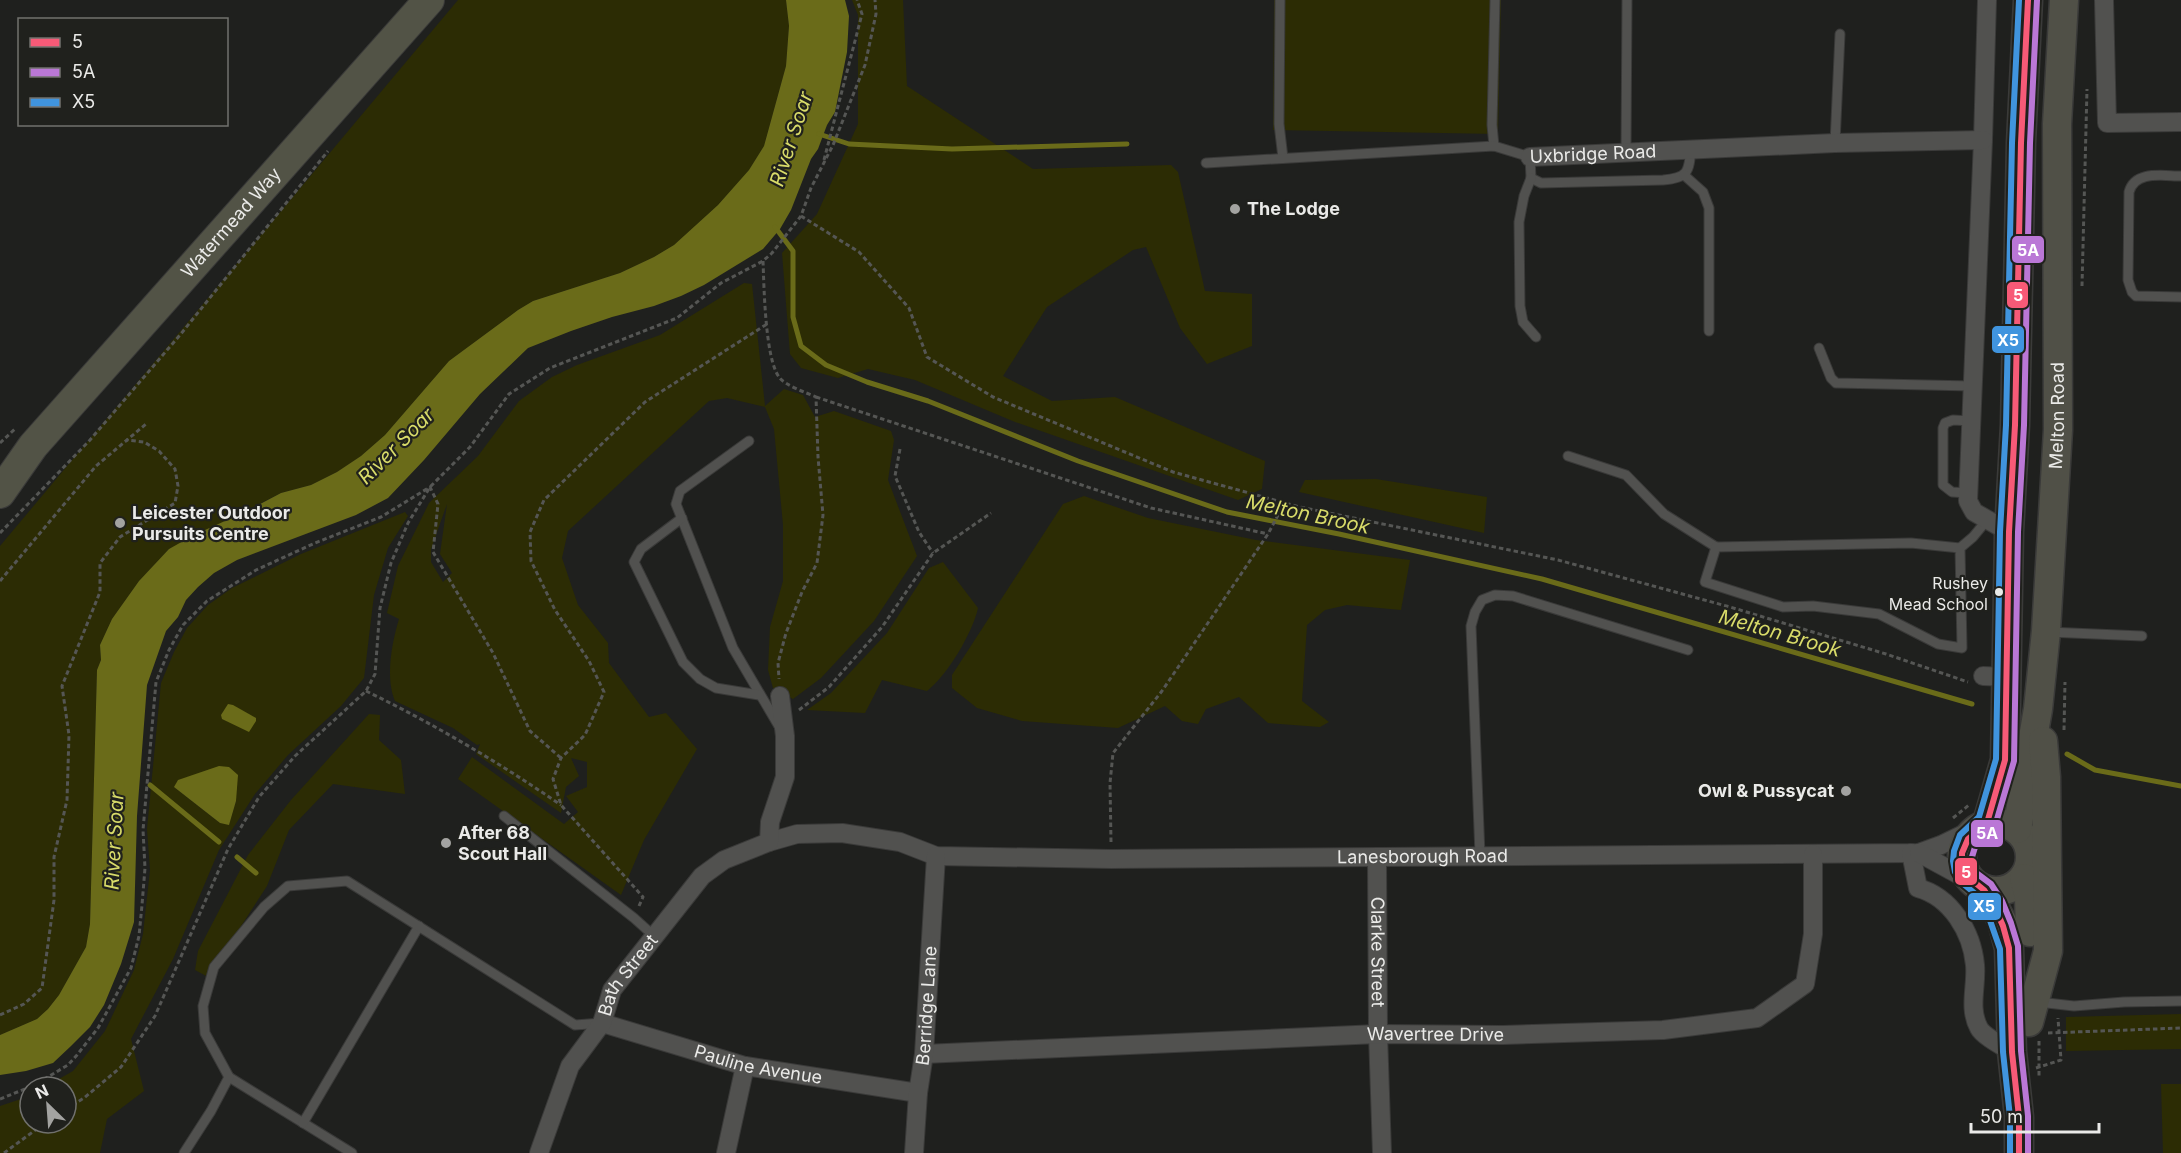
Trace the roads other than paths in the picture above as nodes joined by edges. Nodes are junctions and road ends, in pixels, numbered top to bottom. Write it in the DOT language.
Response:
graph roads {
  1 [pos="429,0"];
  2 [pos="1280,0"];
  3 [pos="1495,0"];
  4 [pos="1628,0"];
  5 [pos="1987,0"];
  6 [pos="2028,0"];
  7 [pos="2064,0"];
  8 [pos="2104,0"];
  9 [pos="1840,34"];
  10 [pos="2181,122"];
  11 [pos="1983,140"];
  12 [pos="1835,143"];
  13 [pos="1494,146"];
  14 [pos="1691,149"];
  15 [pos="1626,152"];
  16 [pos="1530,157"];
  17 [pos="1283,158"];
  18 [pos="1206,163"];
  19 [pos="1684,175"];
  20 [pos="2181,176"];
  21 [pos="1531,178"];
  22 [pos="2181,297"];
  23 [pos="1709,331"];
  24 [pos="1536,337"];
  25 [pos="1819,348"];
  26 [pos="1972,386"];
  27 [pos="1971,421"];
  28 [pos="2014,425"];
  29 [pos="2058,430"];
  30 [pos="749,441"];
  31 [pos="33,446"];
  32 [pos="1568,456"];
  33 [pos="0,470"];
  34 [pos="0,493"];
  35 [pos="1968,493"];
  36 [pos="682,518"];
  37 [pos="1998,526"];
  38 [pos="1716,547"];
  39 [pos="1960,548"];
  40 [pos="2046,632"];
  41 [pos="2142,636"];
  42 [pos="1688,650"];
  43 [pos="759,695"];
  44 [pos="780,696"];
  45 [pos="2038,709"];
  46 [pos="784,729"];
  47 [pos="504,816"];
  48 [pos="1982,826"];
  49 [pos="2017,829"];
  50 [pos="769,842"];
  51 [pos="1915,853"];
  52 [pos="1813,854"];
  53 [pos="1480,855"];
  54 [pos="936,856"];
  55 [pos="1377,858"];
  56 [pos="2024,878"];
  57 [pos="1980,887"];
  58 [pos="419,926"];
  59 [pos="654,936"];
  60 [pos="2181,1001"];
  61 [pos="2027,1022"];
  62 [pos="602,1023"];
  63 [pos="1378,1034"];
  64 [pos="924,1054"];
  65 [pos="745,1066"];
  66 [pos="229,1077"];
  67 [pos="918,1093"];
  68 [pos="303,1123"];
  69 [pos="184,1153"];
  70 [pos="351,1153"];
  71 [pos="539,1153"];
  72 [pos="726,1153"];
  73 [pos="914,1153"];
  74 [pos="1382,1153"];
  75 [pos="2019,1153"];
  1 -- 31 [label="highway, Watermead Way"];
  2 -- 17 [label="lane"];
  3 -- 13 [label="lane"];
  4 -- 15 [label="lane"];
  5 -- 11 [label="street"];
  6 -- 28 [label="main road"];
  7 -- 29 [label="main road, Melton Road"];
  8 -- 10 [label="street"];
  9 -- 12 [label="lane"];
  11 -- 12 [label="street, Uxbridge Road"];
  11 -- 26 [label="street"];
  12 -- 14 [label="street, Uxbridge Road"];
  13 -- 16 [label="lane, Uxbridge Road"];
  13 -- 17 [label="lane, Uxbridge Road"];
  14 -- 15 [label="street, Uxbridge Road"];
  14 -- 19 [label="lane"];
  15 -- 16 [label="street, Uxbridge Road"];
  16 -- 21 [label="lane"];
  17 -- 18 [label="lane, Uxbridge Road"];
  19 -- 21 [label="lane"];
  19 -- 23 [label="lane"];
  20 -- 22 [label="lane"];
  21 -- 24 [label="lane"];
  25 -- 26 [label="lane"];
  26 -- 27 [label="street"];
  27 -- 35 [label="street"];
  27 -- 35 [label="lane"];
  28 -- 29 [label="main road"];
  28 -- 37 [label="main road"];
  29 -- 40 [label="main road, Melton Road"];
  30 -- 36 [label="lane"];
  31 -- 33 [label="highway, Watermead Way"];
  31 -- 34 [label="highway, Watermead Way"];
  32 -- 38 [label="lane"];
  35 -- 37 [label="street"];
  36 -- 43 [label="lane"];
  36 -- 43 [label="lane"];
  37 -- 39 [label="lane"];
  37 -- 48 [label="main road"];
  38 -- 39 [label="lane"];
  38 -- 39 [label="lane"];
  40 -- 41 [label="lane"];
  40 -- 45 [label="main road, Melton Road"];
  42 -- 53 [label="lane"];
  43 -- 46 [label="lane"];
  44 -- 46 [label="street"];
  45 -- 49 [label="main road, Melton Road"];
  45 -- 61 [label="main road"];
  46 -- 50 [label="street"];
  47 -- 59 [label="lane"];
  48 -- 49 [label="main road"];
  48 -- 51 [label="street, Lanesborough Road"];
  48 -- 57 [label="main road"];
  49 -- 56 [label="main road"];
  50 -- 54 [label="street, Bath Street"];
  50 -- 59 [label="street, Bath Street"];
  51 -- 52 [label="street, Lanesborough Road"];
  51 -- 57 [label="street, Lanesborough Road"];
  51 -- 61 [label="street"];
  52 -- 53 [label="street, Lanesborough Road"];
  52 -- 63 [label="street, Wavertree Drive"];
  53 -- 55 [label="street, Lanesborough Road"];
  54 -- 55 [label="street, Lanesborough Road"];
  54 -- 64 [label="street, Berridge Lane"];
  55 -- 63 [label="street, Clarke Street"];
  56 -- 57 [label="main road"];
  56 -- 61 [label="main road"];
  57 -- 61 [label="main road"];
  58 -- 62 [label="lane"];
  58 -- 66 [label="lane"];
  58 -- 68 [label="lane"];
  59 -- 62 [label="street, Bath Street"];
  60 -- 61 [label="lane"];
  61 -- 75 [label="main road"];
  62 -- 65 [label="street, Pauline Avenue"];
  62 -- 71 [label="street, Bath Street"];
  63 -- 64 [label="street, Wavertree Drive"];
  63 -- 74 [label="street, Clarke Street"];
  64 -- 67 [label="street, Berridge Lane"];
  65 -- 67 [label="street, Pauline Avenue"];
  65 -- 72 [label="street"];
  66 -- 68 [label="lane"];
  66 -- 69 [label="lane"];
  67 -- 73 [label="street, Berridge Lane"];
  68 -- 70 [label="lane"];
}
